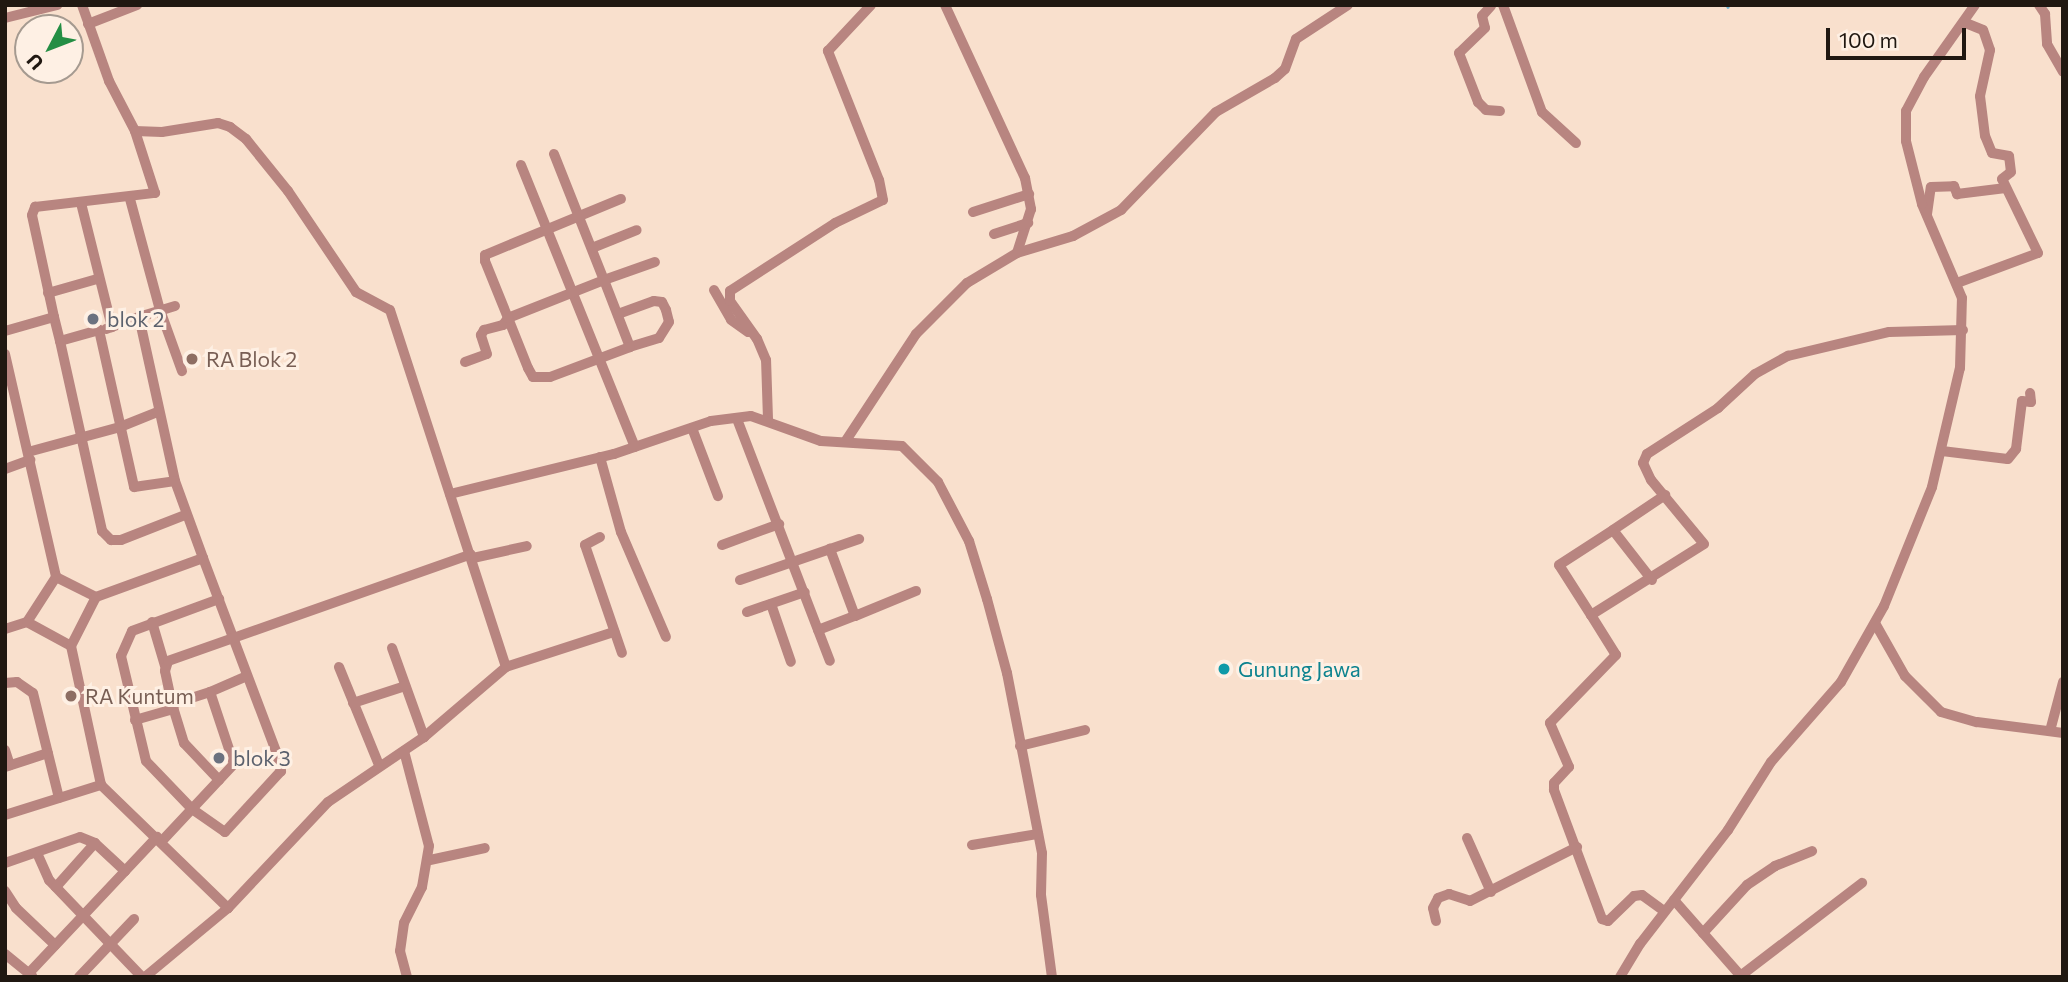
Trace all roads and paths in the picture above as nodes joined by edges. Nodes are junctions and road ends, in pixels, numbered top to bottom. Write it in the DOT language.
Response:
graph roads {
  1 [pos="57,5"];
  2 [pos="82,5"];
  3 [pos="137,5"];
  4 [pos="871,5"];
  5 [pos="945,5"];
  6 [pos="1348,5"];
  7 [pos="1491,5"];
  8 [pos="1503,5"];
  9 [pos="1975,5"];
  10 [pos="2039,5"];
  11 [pos="5,18"];
  12 [pos="1966,23"];
  13 [pos="88,24"];
  14 [pos="2063,72"];
  15 [pos="1500,111"];
  16 [pos="135,131"];
  17 [pos="1576,143"];
  18 [pos="554,153"];
  19 [pos="521,164"];
  20 [pos="2006,188"];
  21 [pos="1029,194"];
  22 [pos="621,198"];
  23 [pos="130,199"];
  24 [pos="80,203"];
  25 [pos="973,212"];
  26 [pos="578,214"];
  27 [pos="1927,215"];
  28 [pos="1028,223"];
  29 [pos="545,227"];
  30 [pos="637,230"];
  31 [pos="994,234"];
  32 [pos="592,248"];
  33 [pos="1017,253"];
  34 [pos="655,262"];
  35 [pos="97,279"];
  36 [pos="604,280"];
  37 [pos="1956,283"];
  38 [pos="714,290"];
  39 [pos="48,293"];
  40 [pos="573,293"];
  41 [pos="175,306"];
  42 [pos="160,310"];
  43 [pos="618,314"];
  44 [pos="54,317"];
  45 [pos="139,317"];
  46 [pos="508,318"];
  47 [pos="111,327"];
  48 [pos="99,330"];
  49 [pos="1963,330"];
  50 [pos="5,331"];
  51 [pos="757,339"];
  52 [pos="60,341"];
  53 [pos="630,347"];
  54 [pos="5,354"];
  55 [pos="599,358"];
  56 [pos="465,362"];
  57 [pos="182,371"];
  58 [pos="2030,393"];
  59 [pos="157,412"];
  60 [pos="737,419"];
  61 [pos="768,419"];
  62 [pos="121,427"];
  63 [pos="692,428"];
  64 [pos="83,436"];
  65 [pos="845,442"];
  66 [pos="635,447"];
  67 [pos="1942,451"];
  68 [pos="29,456"];
  69 [pos="600,457"];
  70 [pos="5,469"];
  71 [pos="175,481"];
  72 [pos="450,494"];
  73 [pos="1665,495"];
  74 [pos="718,496"];
  75 [pos="185,515"];
  76 [pos="779,524"];
  77 [pos="1613,530"];
  78 [pos="600,537"];
  79 [pos="859,539"];
  80 [pos="527,545"];
  81 [pos="722,545"];
  82 [pos="830,549"];
  83 [pos="472,556"];
  84 [pos="203,558"];
  85 [pos="793,562"];
  86 [pos="56,576"];
  87 [pos="740,580"];
  88 [pos="1653,580"];
  89 [pos="916,591"];
  90 [pos="804,592"];
  91 [pos="96,597"];
  92 [pos="219,599"];
  93 [pos="771,604"];
  94 [pos="747,612"];
  95 [pos="1591,615"];
  96 [pos="856,617"];
  97 [pos="27,622"];
  98 [pos="152,622"];
  99 [pos="1875,623"];
  100 [pos="5,629"];
  101 [pos="818,630"];
  102 [pos="614,632"];
  103 [pos="666,637"];
  104 [pos="234,639"];
  105 [pos="71,646"];
  106 [pos="392,648"];
  107 [pos="622,653"];
  108 [pos="830,661"];
  109 [pos="792,662"];
  110 [pos="165,666"];
  111 [pos="339,667"];
  112 [pos="506,667"];
  113 [pos="247,676"];
  114 [pos="2063,682"];
  115 [pos="5,683"];
  116 [pos="405,686"];
  117 [pos="209,692"];
  118 [pos="353,703"];
  119 [pos="172,706"];
  120 [pos="135,720"];
  121 [pos="1085,730"];
  122 [pos="2050,731"];
  123 [pos="2063,733"];
  124 [pos="424,737"];
  125 [pos="1020,746"];
  126 [pos="5,750"];
  127 [pos="404,751"];
  128 [pos="48,753"];
  129 [pos="379,765"];
  130 [pos="8,766"];
  131 [pos="219,780"];
  132 [pos="101,785"];
  133 [pos="59,798"];
  134 [pos="192,809"];
  135 [pos="5,815"];
  136 [pos="1038,834"];
  137 [pos="1467,838"];
  138 [pos="159,839"];
  139 [pos="95,844"];
  140 [pos="972,845"];
  141 [pos="1577,847"];
  142 [pos="485,848"];
  143 [pos="1812,851"];
  144 [pos="37,852"];
  145 [pos="430,860"];
  146 [pos="5,863"];
  147 [pos="125,871"];
  148 [pos="1862,883"];
  149 [pos="56,887"];
  150 [pos="5,891"];
  151 [pos="1491,892"];
  152 [pos="1674,900"];
  153 [pos="228,908"];
  154 [pos="1664,911"];
  155 [pos="82,916"];
  156 [pos="134,919"];
  157 [pos="1436,921"];
  158 [pos="1703,933"];
  159 [pos="111,943"];
  160 [pos="55,945"];
  161 [pos="5,954"];
  162 [pos="31,975"];
  163 [pos="149,975"];
  164 [pos="1740,976"];
  165 [pos="79,977"];
  166 [pos="407,977"];
  167 [pos="1052,977"];
  168 [pos="1620,977"];
  1 -- 11 [label="street"];
  2 -- 13 [label="street"];
  3 -- 13 [label="street"];
  4 -- 51 [label="street"];
  5 -- 21 [label="street"];
  6 -- 33 [label="street"];
  7 -- 15 [label="street"];
  8 -- 17 [label="street"];
  9 -- 12 [label="street"];
  10 -- 14 [label="street"];
  12 -- 20 [label="street"];
  12 -- 27 [label="street"];
  13 -- 16 [label="street"];
  16 -- 23 [label="street"];
  16 -- 72 [label="street"];
  18 -- 26 [label="street"];
  19 -- 29 [label="street"];
  20 -- 27 [label="street"];
  20 -- 37 [label="street"];
  21 -- 25 [label="street"];
  21 -- 28 [label="street"];
  22 -- 26 [label="street"];
  23 -- 24 [label="street"];
  23 -- 42 [label="street"];
  24 -- 35 [label="street"];
  24 -- 39 [label="street"];
  26 -- 29 [label="street"];
  26 -- 32 [label="street"];
  27 -- 37 [label="street"];
  28 -- 31 [label="street"];
  28 -- 33 [label="street"];
  29 -- 40 [label="street"];
  29 -- 46 [label="street"];
  30 -- 32 [label="street"];
  32 -- 36 [label="street"];
  33 -- 65 [label="street"];
  34 -- 36 [label="street"];
  35 -- 39 [label="street"];
  35 -- 47 [label="street"];
  36 -- 40 [label="street"];
  36 -- 43 [label="street"];
  37 -- 49 [label="street"];
  38 -- 51 [label="street"];
  39 -- 44 [label="street"];
  40 -- 46 [label="street"];
  40 -- 55 [label="street"];
  41 -- 42 [label="street"];
  42 -- 45 [label="street"];
  42 -- 57 [label="street"];
  43 -- 53 [label="street"];
  43 -- 53 [label="street"];
  44 -- 50 [label="street"];
  44 -- 52 [label="street"];
  45 -- 47 [label="street"];
  45 -- 59 [label="street"];
  46 -- 55 [label="street"];
  46 -- 56 [label="street"];
  47 -- 48 [label="street"];
  48 -- 52 [label="street"];
  48 -- 62 [label="street"];
  49 -- 67 [label="street"];
  49 -- 73 [label="street"];
  51 -- 61 [label="street"];
  52 -- 64 [label="street"];
  53 -- 55 [label="street"];
  54 -- 68 [label="street"];
  55 -- 66 [label="street"];
  58 -- 67 [label="street"];
  59 -- 62 [label="street"];
  59 -- 71 [label="street"];
  60 -- 61 [label="street"];
  60 -- 63 [label="street"];
  60 -- 76 [label="street"];
  61 -- 65 [label="street"];
  62 -- 64 [label="street"];
  62 -- 71 [label="street"];
  63 -- 66 [label="street"];
  63 -- 74 [label="street"];
  64 -- 68 [label="street"];
  64 -- 75 [label="street"];
  65 -- 125 [label="street"];
  66 -- 69 [label="street"];
  67 -- 99 [label="street"];
  68 -- 70 [label="street"];
  68 -- 86 [label="street"];
  69 -- 72 [label="street"];
  69 -- 103 [label="street"];
  71 -- 75 [label="street"];
  72 -- 83 [label="street"];
  73 -- 77 [label="street"];
  73 -- 88 [label="street"];
  75 -- 84 [label="street"];
  76 -- 81 [label="street"];
  76 -- 85 [label="street"];
  77 -- 88 [label="street"];
  77 -- 95 [label="street"];
  78 -- 102 [label="street"];
  79 -- 82 [label="street"];
  80 -- 83 [label="street"];
  82 -- 85 [label="street"];
  82 -- 96 [label="street"];
  83 -- 104 [label="street"];
  83 -- 112 [label="street"];
  84 -- 91 [label="street"];
  84 -- 92 [label="street"];
  85 -- 87 [label="street"];
  85 -- 90 [label="street"];
  86 -- 91 [label="street"];
  86 -- 97 [label="street"];
  88 -- 95 [label="street"];
  89 -- 96 [label="street"];
  90 -- 93 [label="street"];
  90 -- 101 [label="street"];
  91 -- 105 [label="street"];
  92 -- 98 [label="street"];
  92 -- 104 [label="street"];
  93 -- 94 [label="street"];
  93 -- 109 [label="street"];
  95 -- 141 [label="street"];
  96 -- 101 [label="street"];
  97 -- 100 [label="street"];
  97 -- 105 [label="street"];
  98 -- 110 [label="street"];
  98 -- 120 [label="street"];
  99 -- 122 [label="street"];
  99 -- 152 [label="street"];
  101 -- 108 [label="street"];
  102 -- 107 [label="street"];
  102 -- 112 [label="street"];
  104 -- 110 [label="street"];
  104 -- 113 [label="street"];
  105 -- 132 [label="street"];
  106 -- 116 [label="street"];
  110 -- 119 [label="street"];
  111 -- 118 [label="street"];
  112 -- 124 [label="street"];
  113 -- 117 [label="street"];
  113 -- 134 [label="street"];
  114 -- 122 [label="street"];
  115 -- 128 [label="street"];
  116 -- 118 [label="street"];
  116 -- 124 [label="street"];
  117 -- 119 [label="street"];
  117 -- 131 [label="street"];
  118 -- 129 [label="street"];
  119 -- 120 [label="street"];
  119 -- 131 [label="street"];
  120 -- 134 [label="street"];
  121 -- 125 [label="street"];
  122 -- 123 [label="street"];
  124 -- 127 [label="street"];
  125 -- 136 [label="street"];
  126 -- 130 [label="street"];
  127 -- 129 [label="street"];
  127 -- 145 [label="street"];
  128 -- 130 [label="street"];
  128 -- 133 [label="street"];
  129 -- 153 [label="street"];
  131 -- 134 [label="street"];
  132 -- 133 [label="street"];
  132 -- 138 [label="street"];
  133 -- 135 [label="street"];
  134 -- 138 [label="street"];
  136 -- 140 [label="street"];
  136 -- 167 [label="street"];
  137 -- 151 [label="street"];
  138 -- 147 [label="street"];
  138 -- 153 [label="street"];
  139 -- 144 [label="street"];
  139 -- 147 [label="street"];
  139 -- 149 [label="street"];
  141 -- 151 [label="street"];
  141 -- 154 [label="street"];
  142 -- 145 [label="street"];
  143 -- 158 [label="street"];
  144 -- 146 [label="street"];
  144 -- 149 [label="street"];
  145 -- 166 [label="street"];
  147 -- 155 [label="street"];
  148 -- 164 [label="street"];
  149 -- 155 [label="street"];
  150 -- 160 [label="street"];
  151 -- 157 [label="street"];
  152 -- 154 [label="street"];
  152 -- 158 [label="street"];
  153 -- 163 [label="street"];
  154 -- 168 [label="street"];
  155 -- 159 [label="street"];
  155 -- 160 [label="street"];
  156 -- 159 [label="street"];
  158 -- 164 [label="street"];
  159 -- 163 [label="street"];
  159 -- 165 [label="street"];
  160 -- 162 [label="street"];
  161 -- 162 [label="street"];
}
